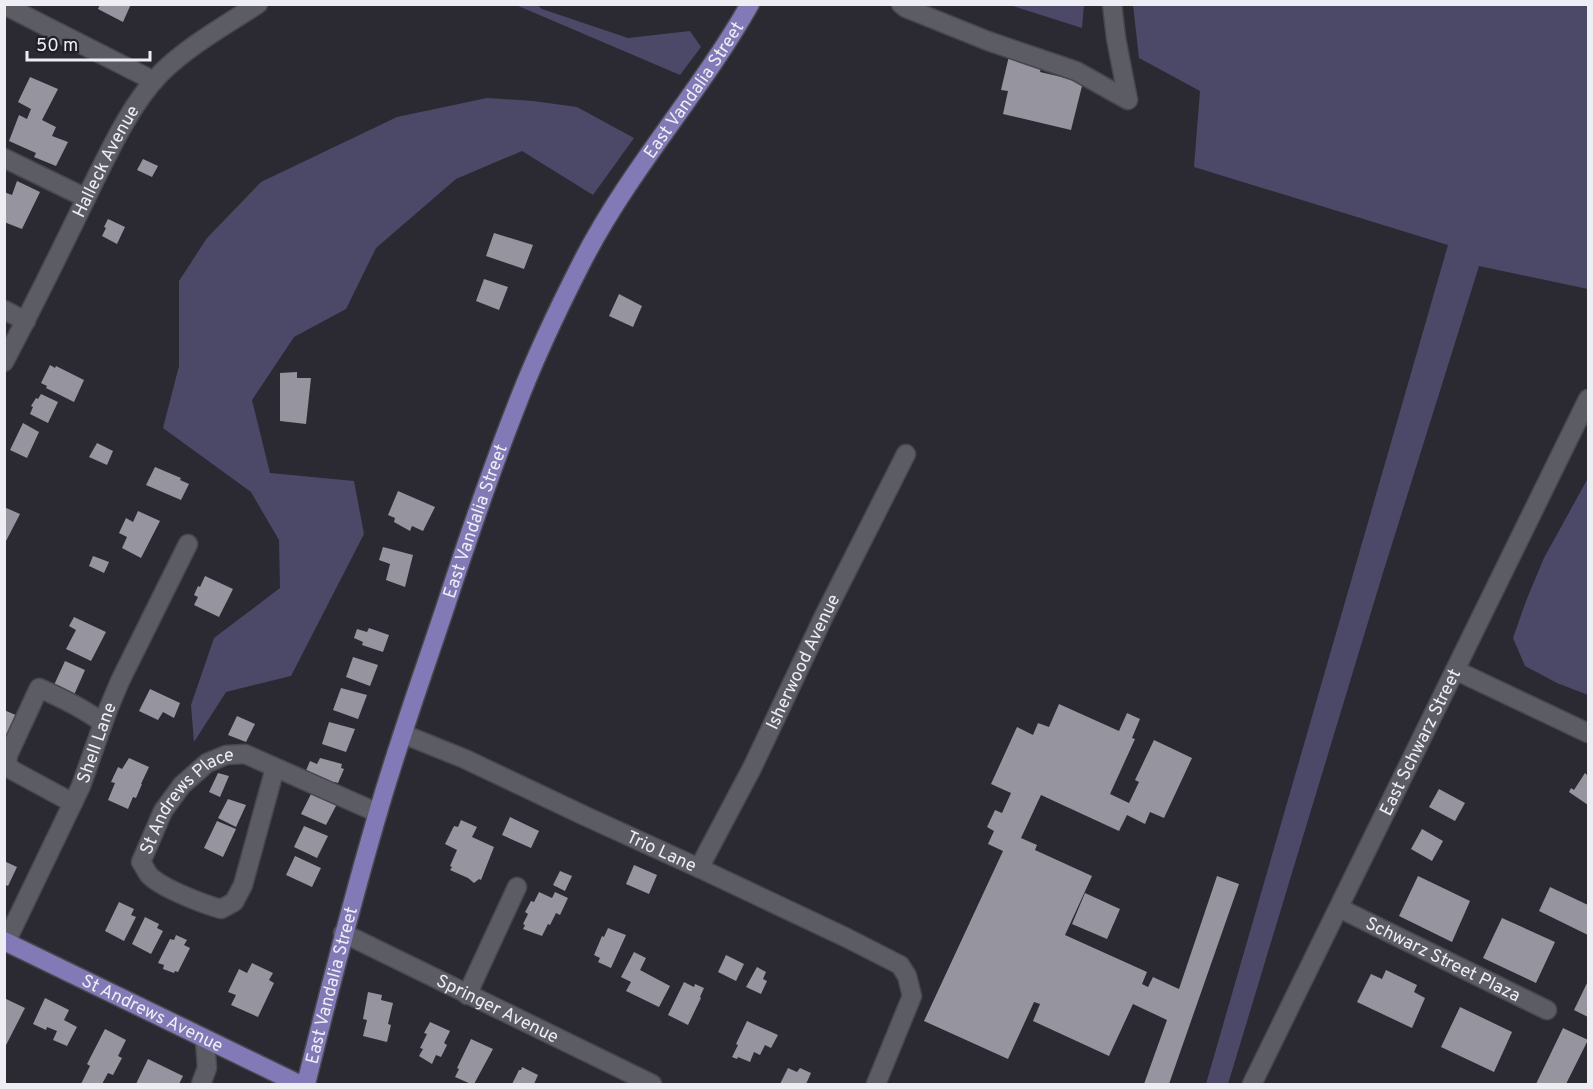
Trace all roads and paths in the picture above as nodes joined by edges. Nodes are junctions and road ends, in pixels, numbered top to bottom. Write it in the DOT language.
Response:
graph roads {
  1 [pos="258,4"];
  2 [pos="750,4"];
  3 [pos="901,4"];
  4 [pos="1112,4"];
  5 [pos="4,5"];
  6 [pos="154,81"];
  7 [pos="4,158"];
  8 [pos="86,198"];
  9 [pos="4,310"];
  10 [pos="26,321"];
  11 [pos="4,362"];
  12 [pos="1588,399"];
  13 [pos="906,454"];
  14 [pos="188,544"];
  15 [pos="1455,670"];
  16 [pos="103,723"];
  17 [pos="1588,733"];
  18 [pos="403,734"];
  19 [pos="275,768"];
  20 [pos="73,803"];
  21 [pos="378,813"];
  22 [pos="699,868"];
  23 [pos="517,887"];
  24 [pos="1339,908"];
  25 [pos="344,933"];
  26 [pos="5,942"];
  27 [pos="467,994"];
  28 [pos="1548,1010"];
  29 [pos="205,1039"];
  30 [pos="201,1084"];
  31 [pos="299,1084"];
  32 [pos="306,1084"];
  33 [pos="652,1084"];
  34 [pos="876,1084"];
  35 [pos="1252,1084"];
  1 -- 6 [label="street, Halleck Avenue"];
  2 -- 18 [label="main road, East Vandalia Street"];
  3 -- 4 [label="street"];
  5 -- 6 [label="street"];
  6 -- 8 [label="street, Halleck Avenue"];
  7 -- 8 [label="street"];
  8 -- 10 [label="street, Halleck Avenue"];
  9 -- 10 [label="street"];
  10 -- 11 [label="street, Halleck Avenue"];
  12 -- 15 [label="street, East Schwarz Street"];
  13 -- 22 [label="street, Isherwood Avenue"];
  14 -- 16 [label="street, Shell Lane"];
  15 -- 17 [label="street"];
  15 -- 24 [label="street, East Schwarz Street"];
  16 -- 20 [label="street, Shell Lane"];
  16 -- 20 [label="street"];
  18 -- 21 [label="main road, East Vandalia Street"];
  18 -- 22 [label="street, Trio Lane"];
  19 -- 19 [label="street, St Andrews Place"];
  19 -- 21 [label="street, St Andrews Place"];
  20 -- 26 [label="street, Shell Lane"];
  21 -- 25 [label="main road, East Vandalia Street"];
  22 -- 34 [label="street, Trio Lane"];
  23 -- 27 [label="street"];
  24 -- 28 [label="street, Schwarz Street Plaza"];
  24 -- 35 [label="street, East Schwarz Street"];
  25 -- 27 [label="street, Springer Avenue"];
  25 -- 32 [label="main road, East Vandalia Street"];
  26 -- 29 [label="main road, St Andrews Avenue"];
  27 -- 33 [label="street, Springer Avenue"];
  29 -- 30 [label="street"];
  29 -- 31 [label="main road, St Andrews Avenue"];
}
